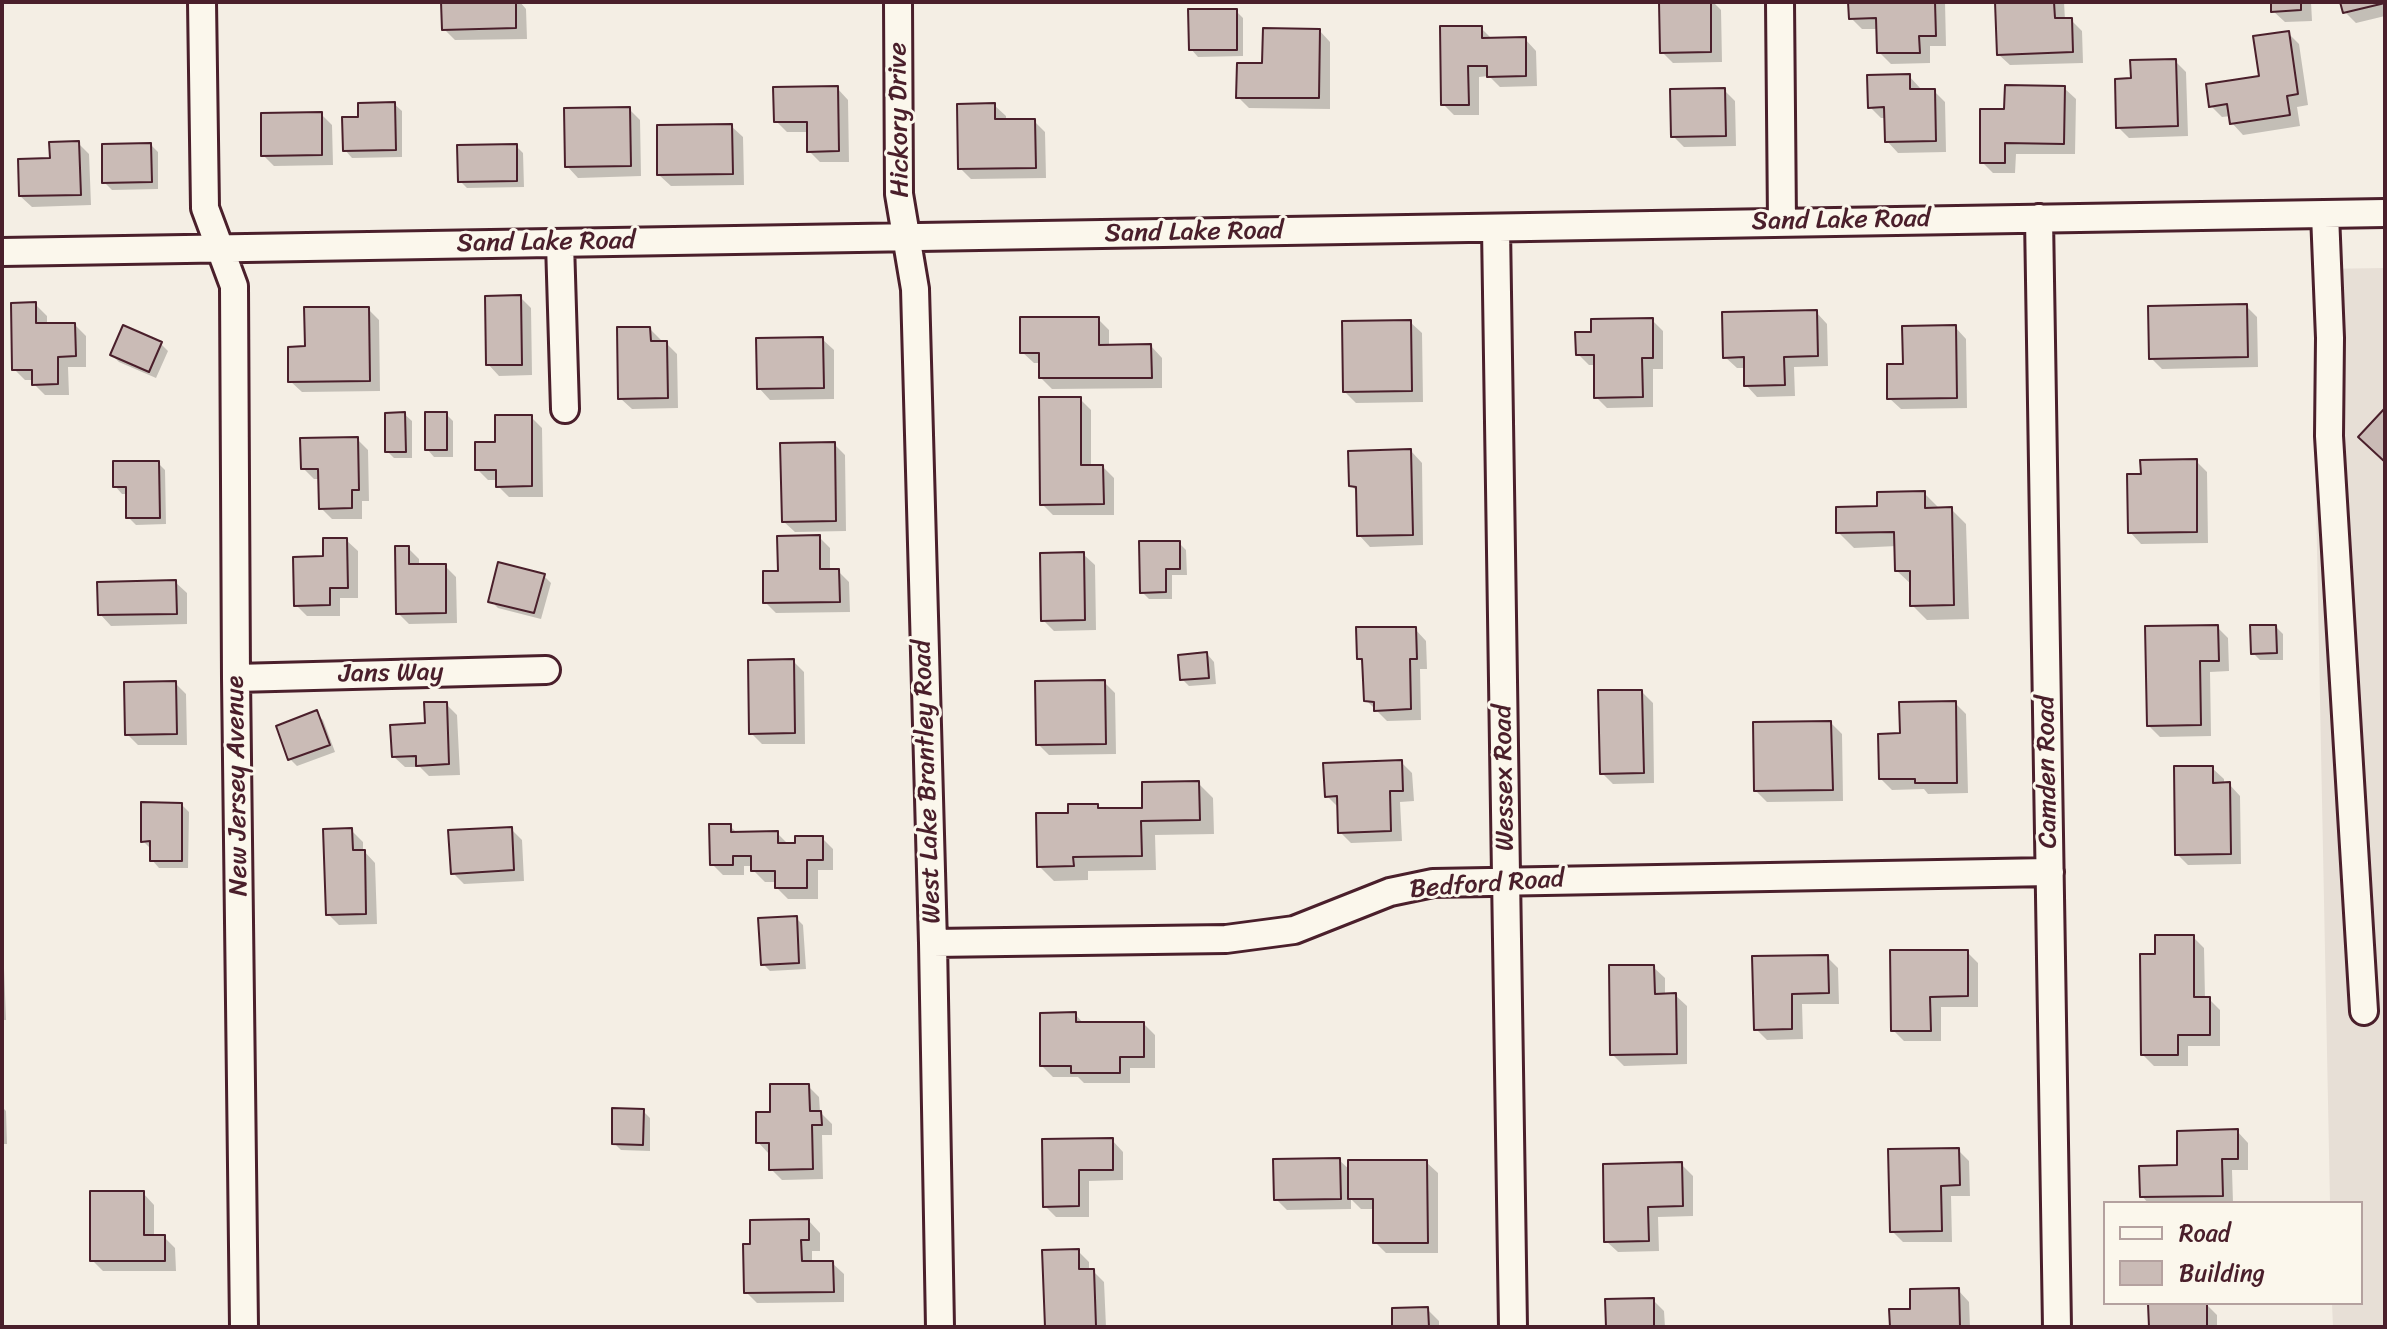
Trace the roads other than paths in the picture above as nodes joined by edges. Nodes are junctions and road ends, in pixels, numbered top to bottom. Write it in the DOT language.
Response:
graph roads {
  1 [pos="202,2"];
  2 [pos="898,2"];
  3 [pos="1780,2"];
  4 [pos="2385,213"];
  5 [pos="2325,214"];
  6 [pos="2039,218"];
  7 [pos="1782,222"];
  8 [pos="1496,228"];
  9 [pos="907,238"];
  10 [pos="560,243"];
  11 [pos="220,248"];
  12 [pos="2,252"];
  13 [pos="565,409"];
  14 [pos="546,670"];
  15 [pos="236,678"];
  16 [pos="2050,872"];
  17 [pos="1507,880"];
  18 [pos="933,943"];
  19 [pos="2364,1011"];
  20 [pos="244,1327"];
  21 [pos="940,1327"];
  22 [pos="1513,1327"];
  23 [pos="2057,1327"];
  1 -- 11 [label="street, New Jersey Avenue"];
  2 -- 9 [label="street, Hickory Drive"];
  3 -- 7 [label="street"];
  4 -- 5 [label="street, Sand Lake Road"];
  5 -- 6 [label="street, Sand Lake Road"];
  5 -- 19 [label="street"];
  6 -- 7 [label="street, Sand Lake Road"];
  6 -- 16 [label="street, Camden Road"];
  7 -- 8 [label="street, Sand Lake Road"];
  8 -- 9 [label="street, Sand Lake Road"];
  8 -- 17 [label="street, Wessex Road"];
  9 -- 10 [label="street, Sand Lake Road"];
  9 -- 18 [label="street, West Lake Brantley Road"];
  10 -- 11 [label="street, Sand Lake Road"];
  10 -- 13 [label="street"];
  11 -- 12 [label="street, Sand Lake Road"];
  11 -- 15 [label="street, New Jersey Avenue"];
  14 -- 15 [label="street, Jans Way"];
  15 -- 20 [label="street, New Jersey Avenue"];
  16 -- 17 [label="street, Bedford Road"];
  16 -- 23 [label="street, Camden Road"];
  17 -- 18 [label="street, Bedford Road"];
  17 -- 22 [label="street, Wessex Road"];
  18 -- 21 [label="street, West Lake Brantley Road"];
}
